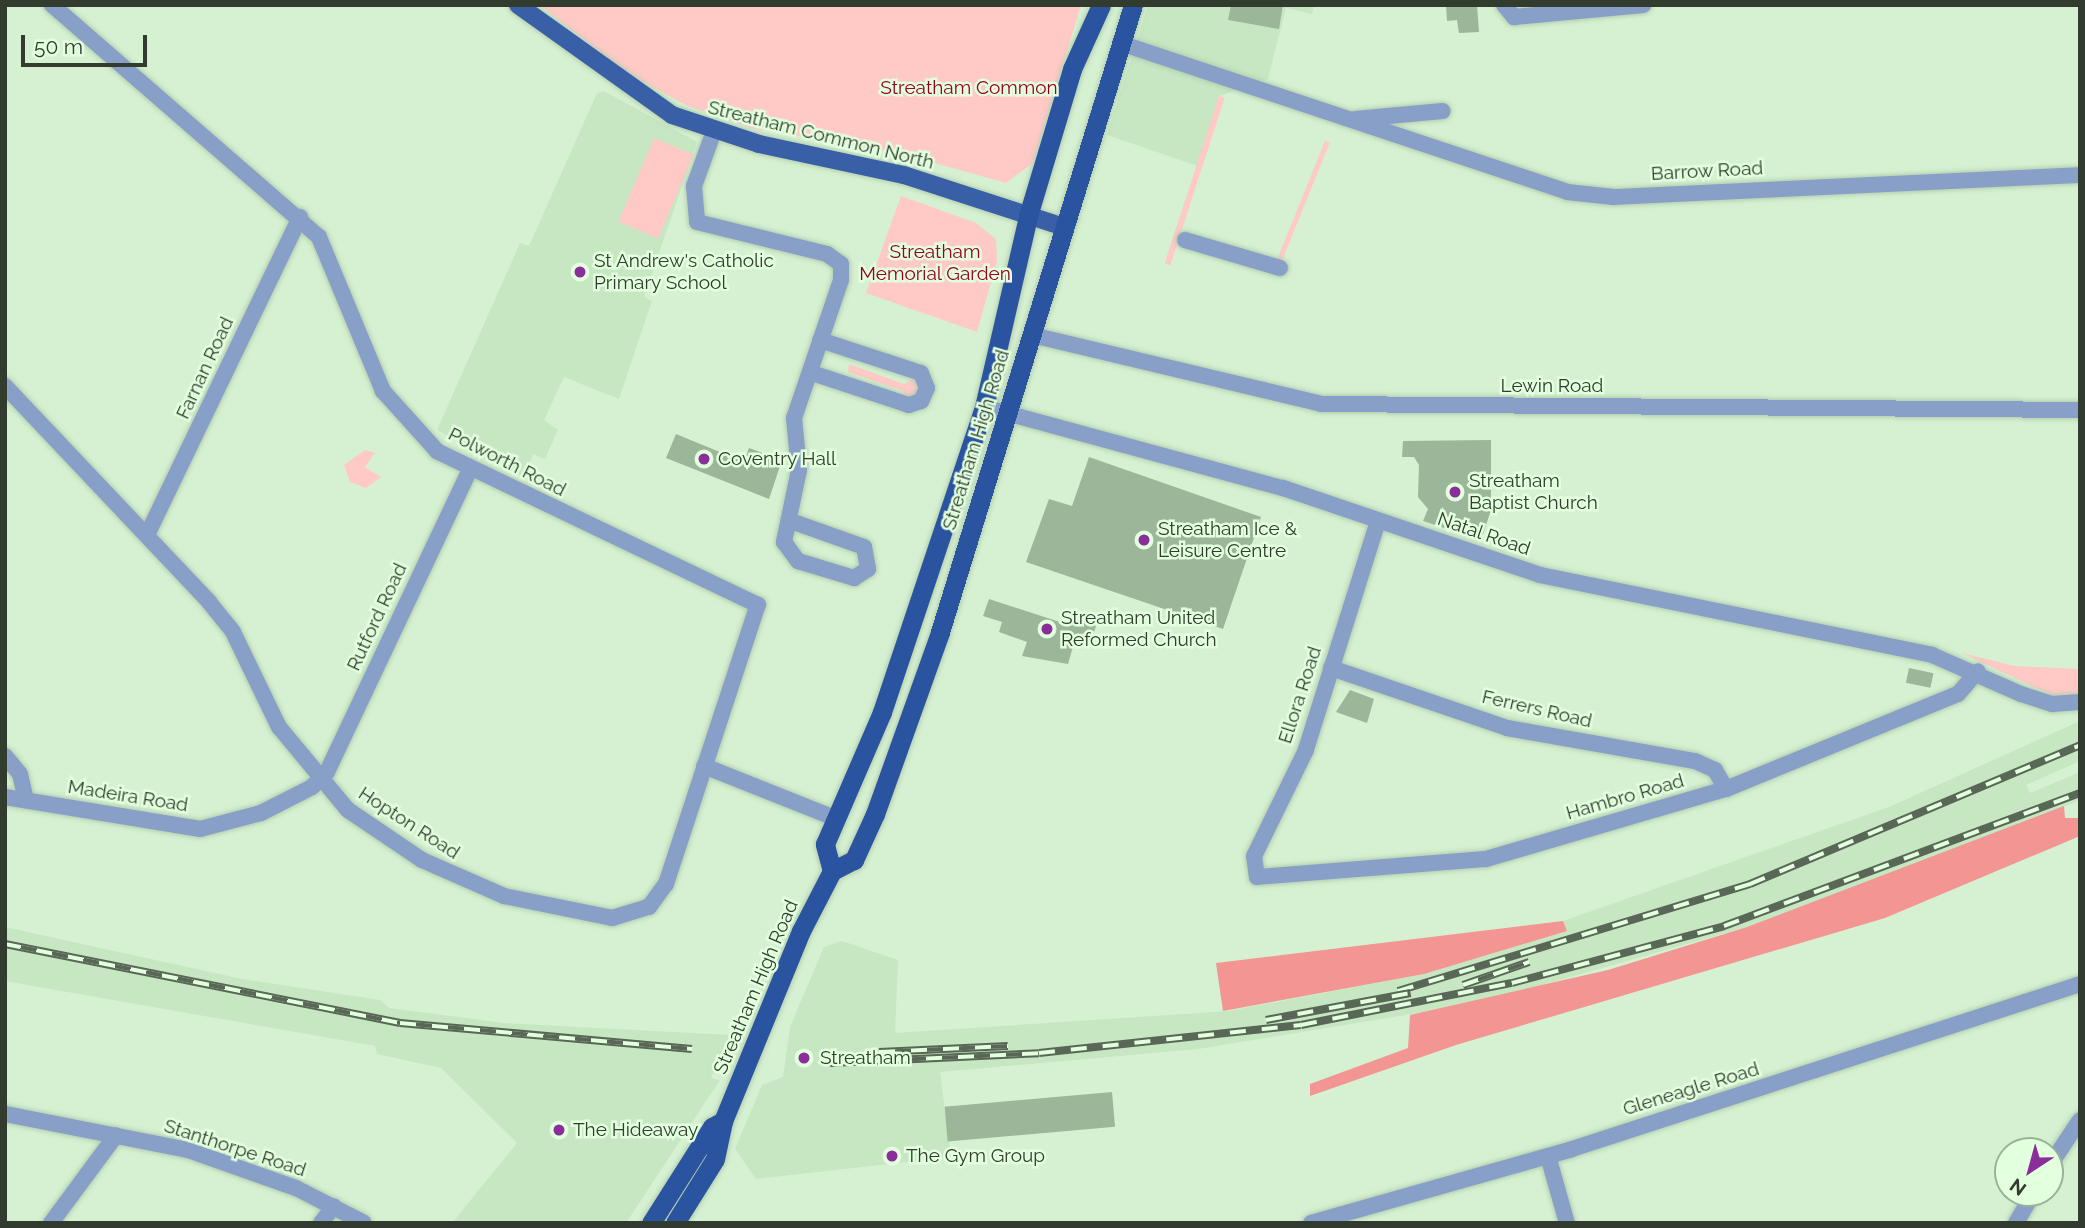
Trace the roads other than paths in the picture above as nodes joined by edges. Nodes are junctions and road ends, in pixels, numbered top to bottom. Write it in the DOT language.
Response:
graph roads {
  1 [pos="52,5"];
  2 [pos="518,5"];
  3 [pos="1101,5"];
  4 [pos="1133,5"];
  5 [pos="1504,5"];
  6 [pos="1643,5"];
  7 [pos="1120,43"];
  8 [pos="1443,111"];
  9 [pos="1349,120"];
  10 [pos="714,131"];
  11 [pos="2080,174"];
  12 [pos="1028,216"];
  13 [pos="300,217"];
  14 [pos="1061,226"];
  15 [pos="1185,240"];
  16 [pos="1280,268"];
  17 [pos="1032,335"];
  18 [pos="820,340"];
  19 [pos="812,373"];
  20 [pos="5,386"];
  21 [pos="984,407"];
  22 [pos="2080,410"];
  23 [pos="1008,414"];
  24 [pos="470,469"];
  25 [pos="791,521"];
  26 [pos="1378,521"];
  27 [pos="147,535"];
  28 [pos="1331,668"];
  29 [pos="1978,671"];
  30 [pos="2080,702"];
  31 [pos="5,755"];
  32 [pos="704,766"];
  33 [pos="319,781"];
  34 [pos="1726,789"];
  35 [pos="5,797"];
  36 [pos="26,800"];
  37 [pos="835,818"];
  38 [pos="832,871"];
  39 [pos="1258,877"];
  40 [pos="2080,984"];
  41 [pos="5,1114"];
  42 [pos="2080,1120"];
  43 [pos="723,1121"];
  44 [pos="116,1135"];
  45 [pos="2064,1145"];
  46 [pos="1548,1156"];
  47 [pos="334,1206"];
  48 [pos="2025,1207"];
  49 [pos="51,1223"];
  50 [pos="321,1223"];
  51 [pos="364,1223"];
  52 [pos="651,1223"];
  53 [pos="675,1223"];
  54 [pos="1311,1223"];
  55 [pos="1567,1223"];
  56 [pos="2016,1223"];
  1 -- 13 [label="street, Polworth Road"];
  2 -- 10 [label="main road, Streatham Common North"];
  3 -- 12 [label="highway, Streatham High Road"];
  4 -- 7 [label="highway, Streatham High Road"];
  5 -- 6 [label="street"];
  7 -- 9 [label="street, Barrow Road"];
  7 -- 14 [label="highway, Streatham High Road"];
  8 -- 9 [label="street, Barrow Road"];
  9 -- 11 [label="street, Barrow Road"];
  10 -- 12 [label="main road, Streatham Common North"];
  10 -- 18 [label="street"];
  12 -- 14 [label="main road, Streatham Common North"];
  12 -- 21 [label="highway, Streatham High Road"];
  13 -- 24 [label="street, Polworth Road"];
  13 -- 27 [label="street, Farnan Road"];
  14 -- 17 [label="highway, Streatham High Road"];
  15 -- 16 [label="street"];
  17 -- 22 [label="street, Lewin Road"];
  17 -- 23 [label="highway, Streatham High Road"];
  18 -- 19 [label="street"];
  18 -- 19 [label="street"];
  19 -- 25 [label="street"];
  20 -- 27 [label="street, Hopton Road"];
  21 -- 23 [label="street, Natal Road"];
  21 -- 37 [label="highway, Streatham High Road"];
  23 -- 26 [label="street, Natal Road"];
  23 -- 38 [label="highway, Streatham High Road"];
  24 -- 32 [label="street, Polworth Road"];
  24 -- 33 [label="street, Rutford Road"];
  25 -- 25 [label="street"];
  26 -- 28 [label="street, Ellora Road"];
  26 -- 29 [label="street, Natal Road"];
  27 -- 33 [label="street, Hopton Road"];
  28 -- 34 [label="street, Ferrers Road"];
  28 -- 39 [label="street, Ellora Road"];
  29 -- 30 [label="street, Natal Road"];
  29 -- 34 [label="street, Hambro Road"];
  31 -- 36 [label="street"];
  32 -- 33 [label="street, Hopton Road"];
  32 -- 37 [label="street"];
  33 -- 36 [label="street, Madeira Road"];
  34 -- 39 [label="street, Hambro Road"];
  35 -- 36 [label="street, Madeira Road"];
  37 -- 38 [label="highway, Streatham High Road"];
  38 -- 43 [label="highway, Streatham High Road"];
  40 -- 46 [label="street, Gleneagle Road"];
  41 -- 44 [label="street, Stanthorpe Road"];
  42 -- 45 [label="street"];
  43 -- 52 [label="highway, Streatham High Road"];
  43 -- 53 [label="highway, Streatham High Road"];
  44 -- 47 [label="street, Stanthorpe Road"];
  44 -- 49 [label="street"];
  46 -- 54 [label="street, Gleneagle Road"];
  46 -- 55 [label="street"];
  47 -- 50 [label="street"];
  47 -- 51 [label="street, Stanthorpe Road"];
  48 -- 56 [label="street"];
}
